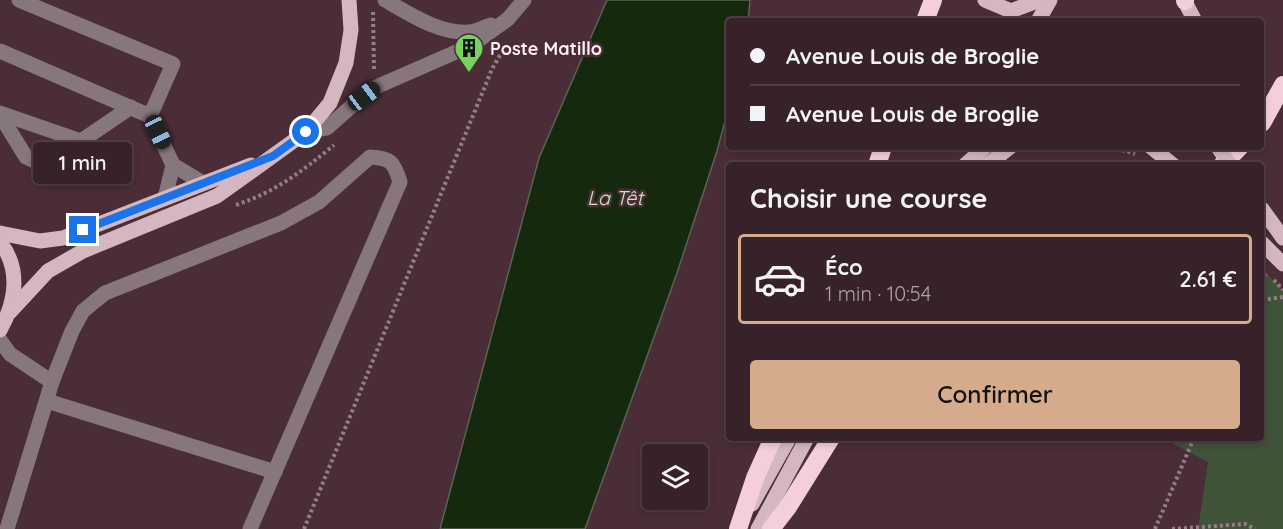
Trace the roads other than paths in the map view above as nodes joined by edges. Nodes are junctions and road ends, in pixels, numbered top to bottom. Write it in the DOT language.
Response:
graph roads {
  1 [pos="19,0"];
  2 [pos="349,0"];
  3 [pos="524,0"];
  4 [pos="933,0"];
  5 [pos="1040,0"];
  6 [pos="1050,0"];
  7 [pos="1185,0"];
  8 [pos="988,1"];
  9 [pos="380,3"];
  10 [pos="1014,16"];
  11 [pos="926,18"];
  12 [pos="1040,18"];
  13 [pos="1194,18"];
  14 [pos="508,19"];
  15 [pos="0,51"];
  16 [pos="1283,85"];
  17 [pos="130,107"];
  18 [pos="0,114"];
  19 [pos="150,116"];
  20 [pos="1264,119"];
  21 [pos="306,132"];
  22 [pos="81,141"];
  23 [pos="982,150"];
  24 [pos="1006,150"];
  25 [pos="1237,150"];
  26 [pos="1147,153"];
  27 [pos="273,156"];
  28 [pos="968,162"];
  29 [pos="991,162"];
  30 [pos="1169,162"];
  31 [pos="1225,162"];
  32 [pos="173,165"];
  33 [pos="203,183"];
  34 [pos="165,198"];
  35 [pos="1264,212"];
  36 [pos="0,233"];
  37 [pos="1283,238"];
  38 [pos="0,242"];
  39 [pos="1264,245"];
  40 [pos="1283,264"];
  41 [pos="10,312"];
  42 [pos="0,330"];
  43 [pos="0,340"];
  44 [pos="52,382"];
  45 [pos="47,401"];
  46 [pos="772,441"];
  47 [pos="787,441"];
  48 [pos="805,441"];
  49 [pos="829,441"];
  50 [pos="275,472"];
  51 [pos="7,529"];
  52 [pos="250,529"];
  53 [pos="738,529"];
  54 [pos="758,529"];
  55 [pos="771,529"];
  1 -- 19 [label="street"];
  2 -- 21 [label="main road"];
  3 -- 14 [label="street"];
  4 -- 11 [label="highway"];
  5 -- 10 [label="main road"];
  6 -- 12 [label="main road"];
  7 -- 13 [label="main road"];
  8 -- 10 [label="main road"];
  9 -- 14 [label="street"];
  14 -- 21 [label="street"];
  15 -- 17 [label="street"];
  16 -- 20 [label="highway"];
  17 -- 19 [label="street"];
  17 -- 22 [label="street"];
  18 -- 22 [label="street"];
  18 -- 22 [label="street"];
  19 -- 32 [label="street"];
  21 -- 27 [label="main road"];
  23 -- 28 [label="main road"];
  24 -- 29 [label="main road"];
  25 -- 31 [label="highway"];
  26 -- 30 [label="main road"];
  27 -- 33 [label="main road"];
  27 -- 41 [label="main road"];
  32 -- 33 [label="street"];
  32 -- 34 [label="street"];
  33 -- 34 [label="main road"];
  34 -- 36 [label="main road"];
  35 -- 37 [label="main road"];
  38 -- 41 [label="main road"];
  39 -- 40 [label="main road"];
  41 -- 42 [label="main road"];
  43 -- 44 [label="street"];
  44 -- 45 [label="street"];
  44 -- 50 [label="street"];
  45 -- 50 [label="street"];
  45 -- 51 [label="street"];
  46 -- 53 [label="highway"];
  47 -- 53 [label="main road"];
  48 -- 54 [label="main road"];
  49 -- 55 [label="highway"];
  50 -- 52 [label="street"];
}
